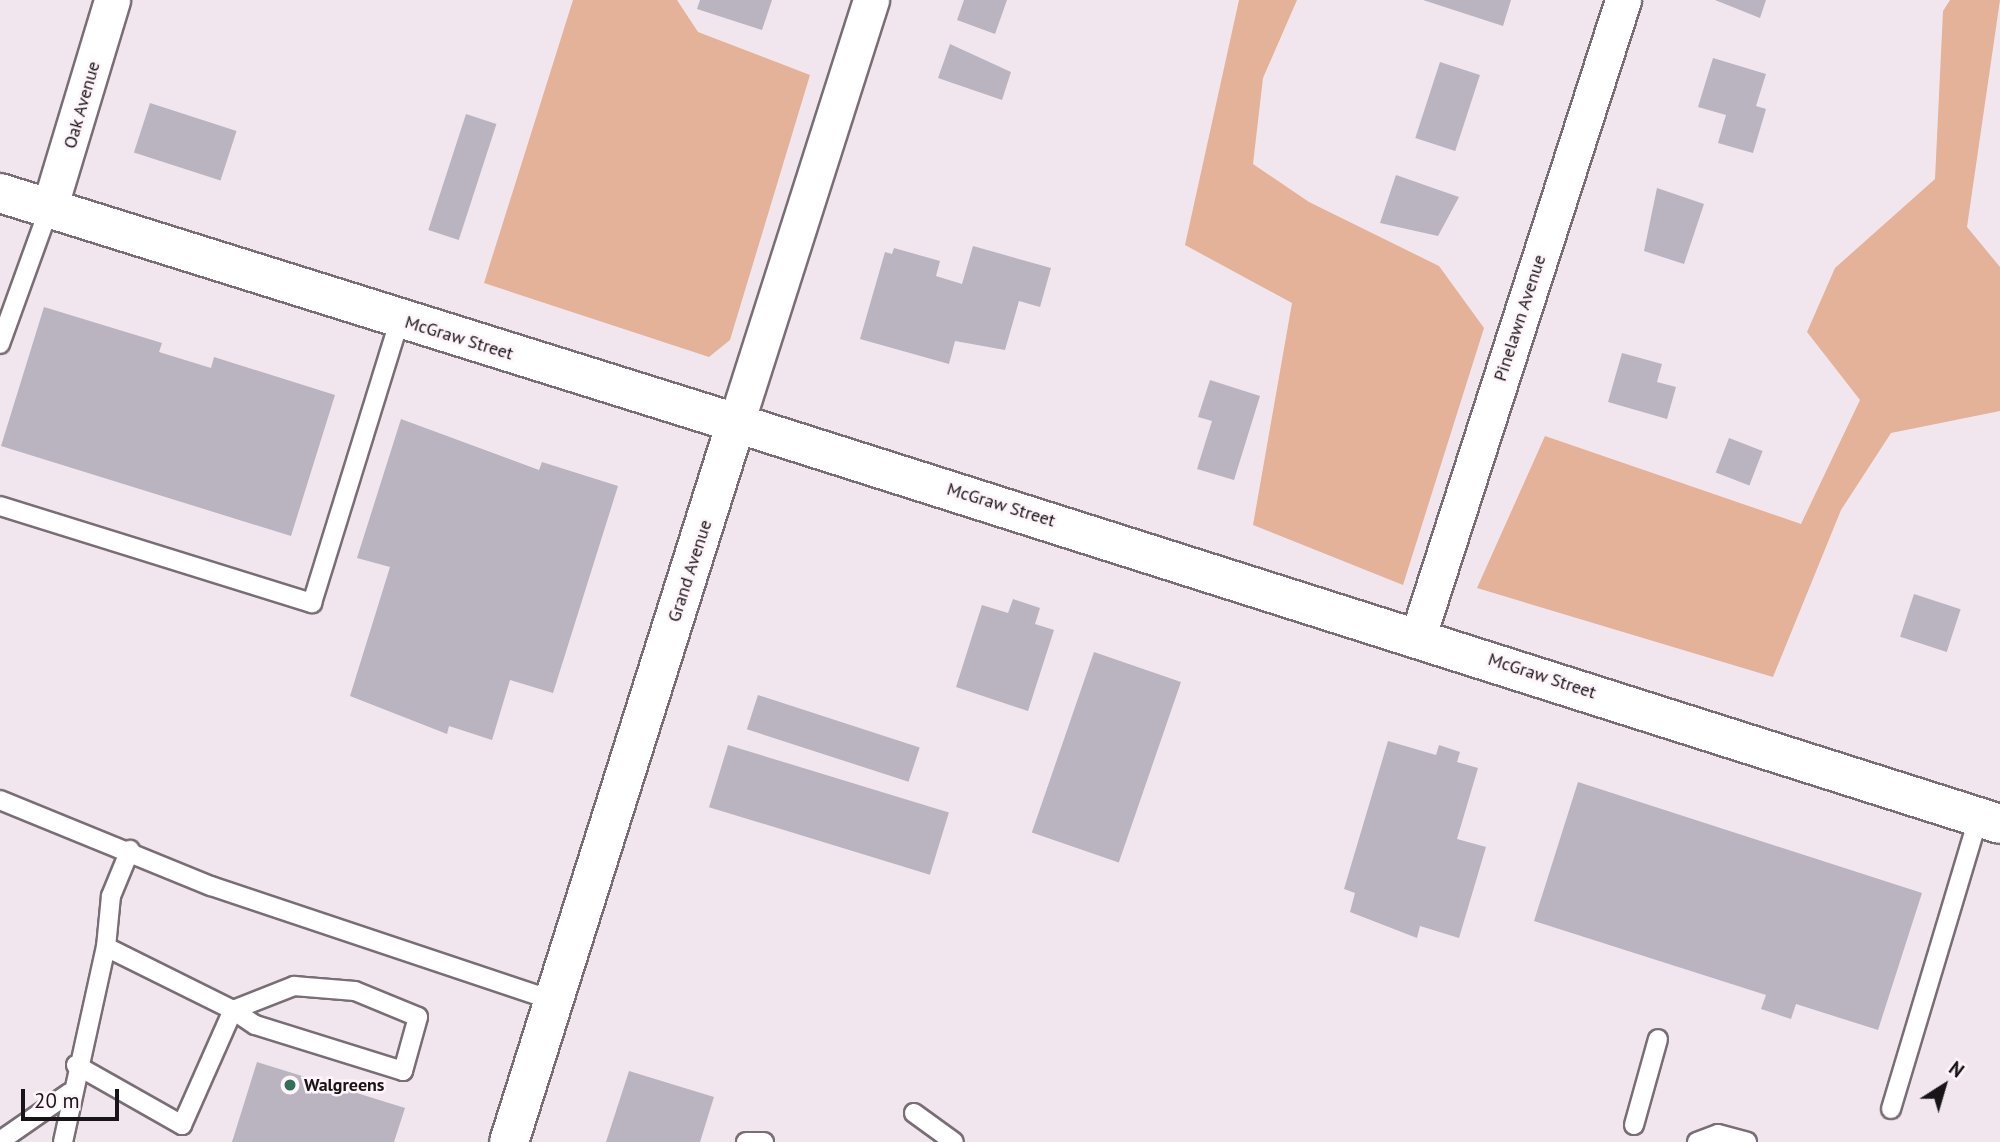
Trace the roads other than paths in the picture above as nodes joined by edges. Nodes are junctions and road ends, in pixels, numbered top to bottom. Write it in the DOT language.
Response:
graph roads {
  1 [pos="112,0"];
  2 [pos="871,0"];
  3 [pos="1623,0"];
  4 [pos="0,193"];
  5 [pos="48,209"];
  6 [pos="400,319"];
  7 [pos="0,344"];
  8 [pos="736,423"];
  9 [pos="0,506"];
  10 [pos="1418,636"];
  11 [pos="0,800"];
  12 [pos="1990,820"];
  13 [pos="130,850"];
  14 [pos="106,947"];
  15 [pos="554,1001"];
  16 [pos="233,1010"];
  17 [pos="1658,1039"];
  18 [pos="76,1065"];
  19 [pos="69,1093"];
  20 [pos="1891,1109"];
  21 [pos="914,1113"];
  22 [pos="1634,1125"];
  23 [pos="0,1141"];
  24 [pos="63,1142"];
  25 [pos="509,1142"];
  26 [pos="746,1142"];
  27 [pos="764,1142"];
  28 [pos="954,1142"];
  29 [pos="1697,1142"];
  30 [pos="1747,1142"];
  1 -- 5 [label="street, Oak Avenue"];
  2 -- 8 [label="street, Grand Avenue"];
  3 -- 10 [label="street, Pinelawn Avenue"];
  4 -- 5 [label="main road, McGraw Street"];
  5 -- 6 [label="main road, McGraw Street"];
  5 -- 7 [label="lane"];
  6 -- 8 [label="main road, McGraw Street"];
  6 -- 9 [label="lane"];
  8 -- 10 [label="main road, McGraw Street"];
  8 -- 15 [label="main road, Grand Avenue"];
  10 -- 12 [label="main road, McGraw Street"];
  11 -- 13 [label="lane"];
  12 -- 20 [label="lane"];
  13 -- 14 [label="lane"];
  13 -- 15 [label="lane"];
  14 -- 16 [label="lane"];
  14 -- 18 [label="lane"];
  15 -- 25 [label="main road, Grand Avenue"];
  16 -- 16 [label="lane"];
  16 -- 18 [label="lane"];
  17 -- 22 [label="lane"];
  18 -- 19 [label="lane"];
  19 -- 23 [label="lane"];
  19 -- 24 [label="lane"];
  21 -- 28 [label="lane"];
  26 -- 27 [label="lane"];
  29 -- 30 [label="lane"];
}
